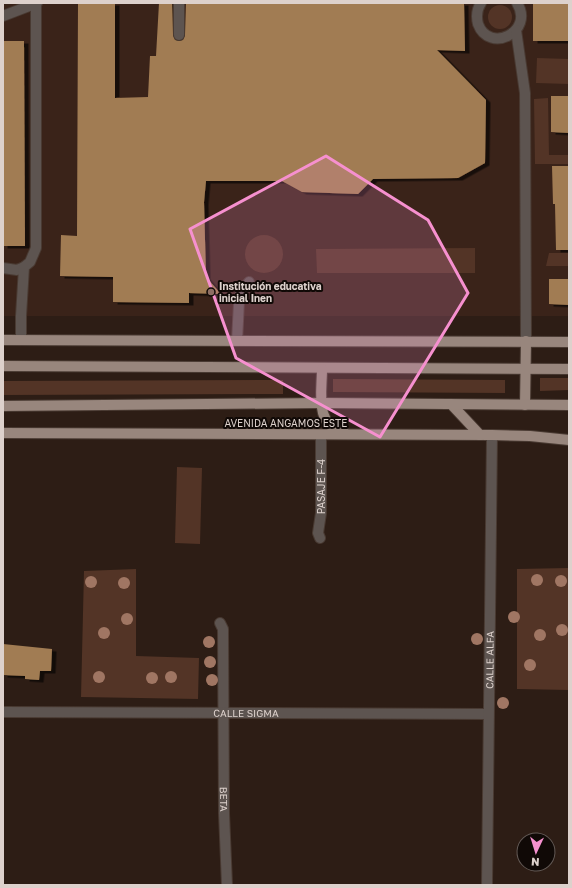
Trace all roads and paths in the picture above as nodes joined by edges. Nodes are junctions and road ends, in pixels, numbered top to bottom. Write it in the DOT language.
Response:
graph roads {
  1 [pos="179,3"];
  2 [pos="481,3"];
  3 [pos="517,3"];
  4 [pos="37,4"];
  5 [pos="3,16"];
  6 [pos="516,30"];
  7 [pos="179,35"];
  8 [pos="24,267"];
  9 [pos="3,268"];
  10 [pos="249,282"];
  11 [pos="3,340"];
  12 [pos="21,340"];
  13 [pos="237,341"];
  14 [pos="526,342"];
  15 [pos="569,342"];
  16 [pos="3,366"];
  17 [pos="322,369"];
  18 [pos="569,369"];
  19 [pos="525,370"];
  20 [pos="322,403"];
  21 [pos="451,404"];
  22 [pos="525,405"];
  23 [pos="569,405"];
  24 [pos="3,406"];
  25 [pos="3,433"];
  26 [pos="358,434"];
  27 [pos="321,435"];
  28 [pos="480,435"];
  29 [pos="492,435"];
  30 [pos="569,440"];
  31 [pos="320,538"];
  32 [pos="220,623"];
  33 [pos="3,712"];
  34 [pos="223,713"];
  35 [pos="488,714"];
  36 [pos="227,885"];
  37 [pos="487,885"];
  1 -- 7 [label="street"];
  2 -- 6 [label="street"];
  3 -- 6 [label="street"];
  4 -- 5 [label="street"];
  4 -- 8 [label="street"];
  6 -- 14 [label="street"];
  8 -- 9 [label="street"];
  8 -- 12 [label="street"];
  10 -- 13 [label="street"];
  11 -- 12 [label="main road"];
  12 -- 13 [label="main road"];
  13 -- 14 [label="main road"];
  14 -- 15 [label="main road"];
  14 -- 19 [label="main road"];
  16 -- 17 [label="main road"];
  17 -- 19 [label="main road"];
  17 -- 20 [label="main road"];
  18 -- 19 [label="main road"];
  19 -- 22 [label="main road"];
  20 -- 21 [label="main road, AVENIDA ANGAMOS ESTE"];
  20 -- 24 [label="main road, AVENIDA ANGAMOS ESTE"];
  20 -- 26 [label="main road"];
  21 -- 22 [label="main road, AVENIDA ANGAMOS ESTE"];
  21 -- 28 [label="main road"];
  22 -- 23 [label="main road, AVENIDA ANGAMOS ESTE"];
  25 -- 27 [label="main road, AVENIDA ANGAMOS ESTE"];
  26 -- 27 [label="main road, AVENIDA ANGAMOS ESTE"];
  26 -- 28 [label="main road, AVENIDA ANGAMOS ESTE"];
  27 -- 31 [label="street, PASAJE F-4"];
  28 -- 29 [label="main road, AVENIDA ANGAMOS ESTE"];
  29 -- 30 [label="main road, AVENIDA ANGAMOS ESTE"];
  29 -- 35 [label="street, CALLE ALFA"];
  32 -- 34 [label="street, BETA"];
  33 -- 34 [label="street, CALLE SIGMA"];
  34 -- 35 [label="street, CALLE SIGMA"];
  34 -- 36 [label="street, BETA"];
  35 -- 37 [label="street, CALLE ALFA"];
}
